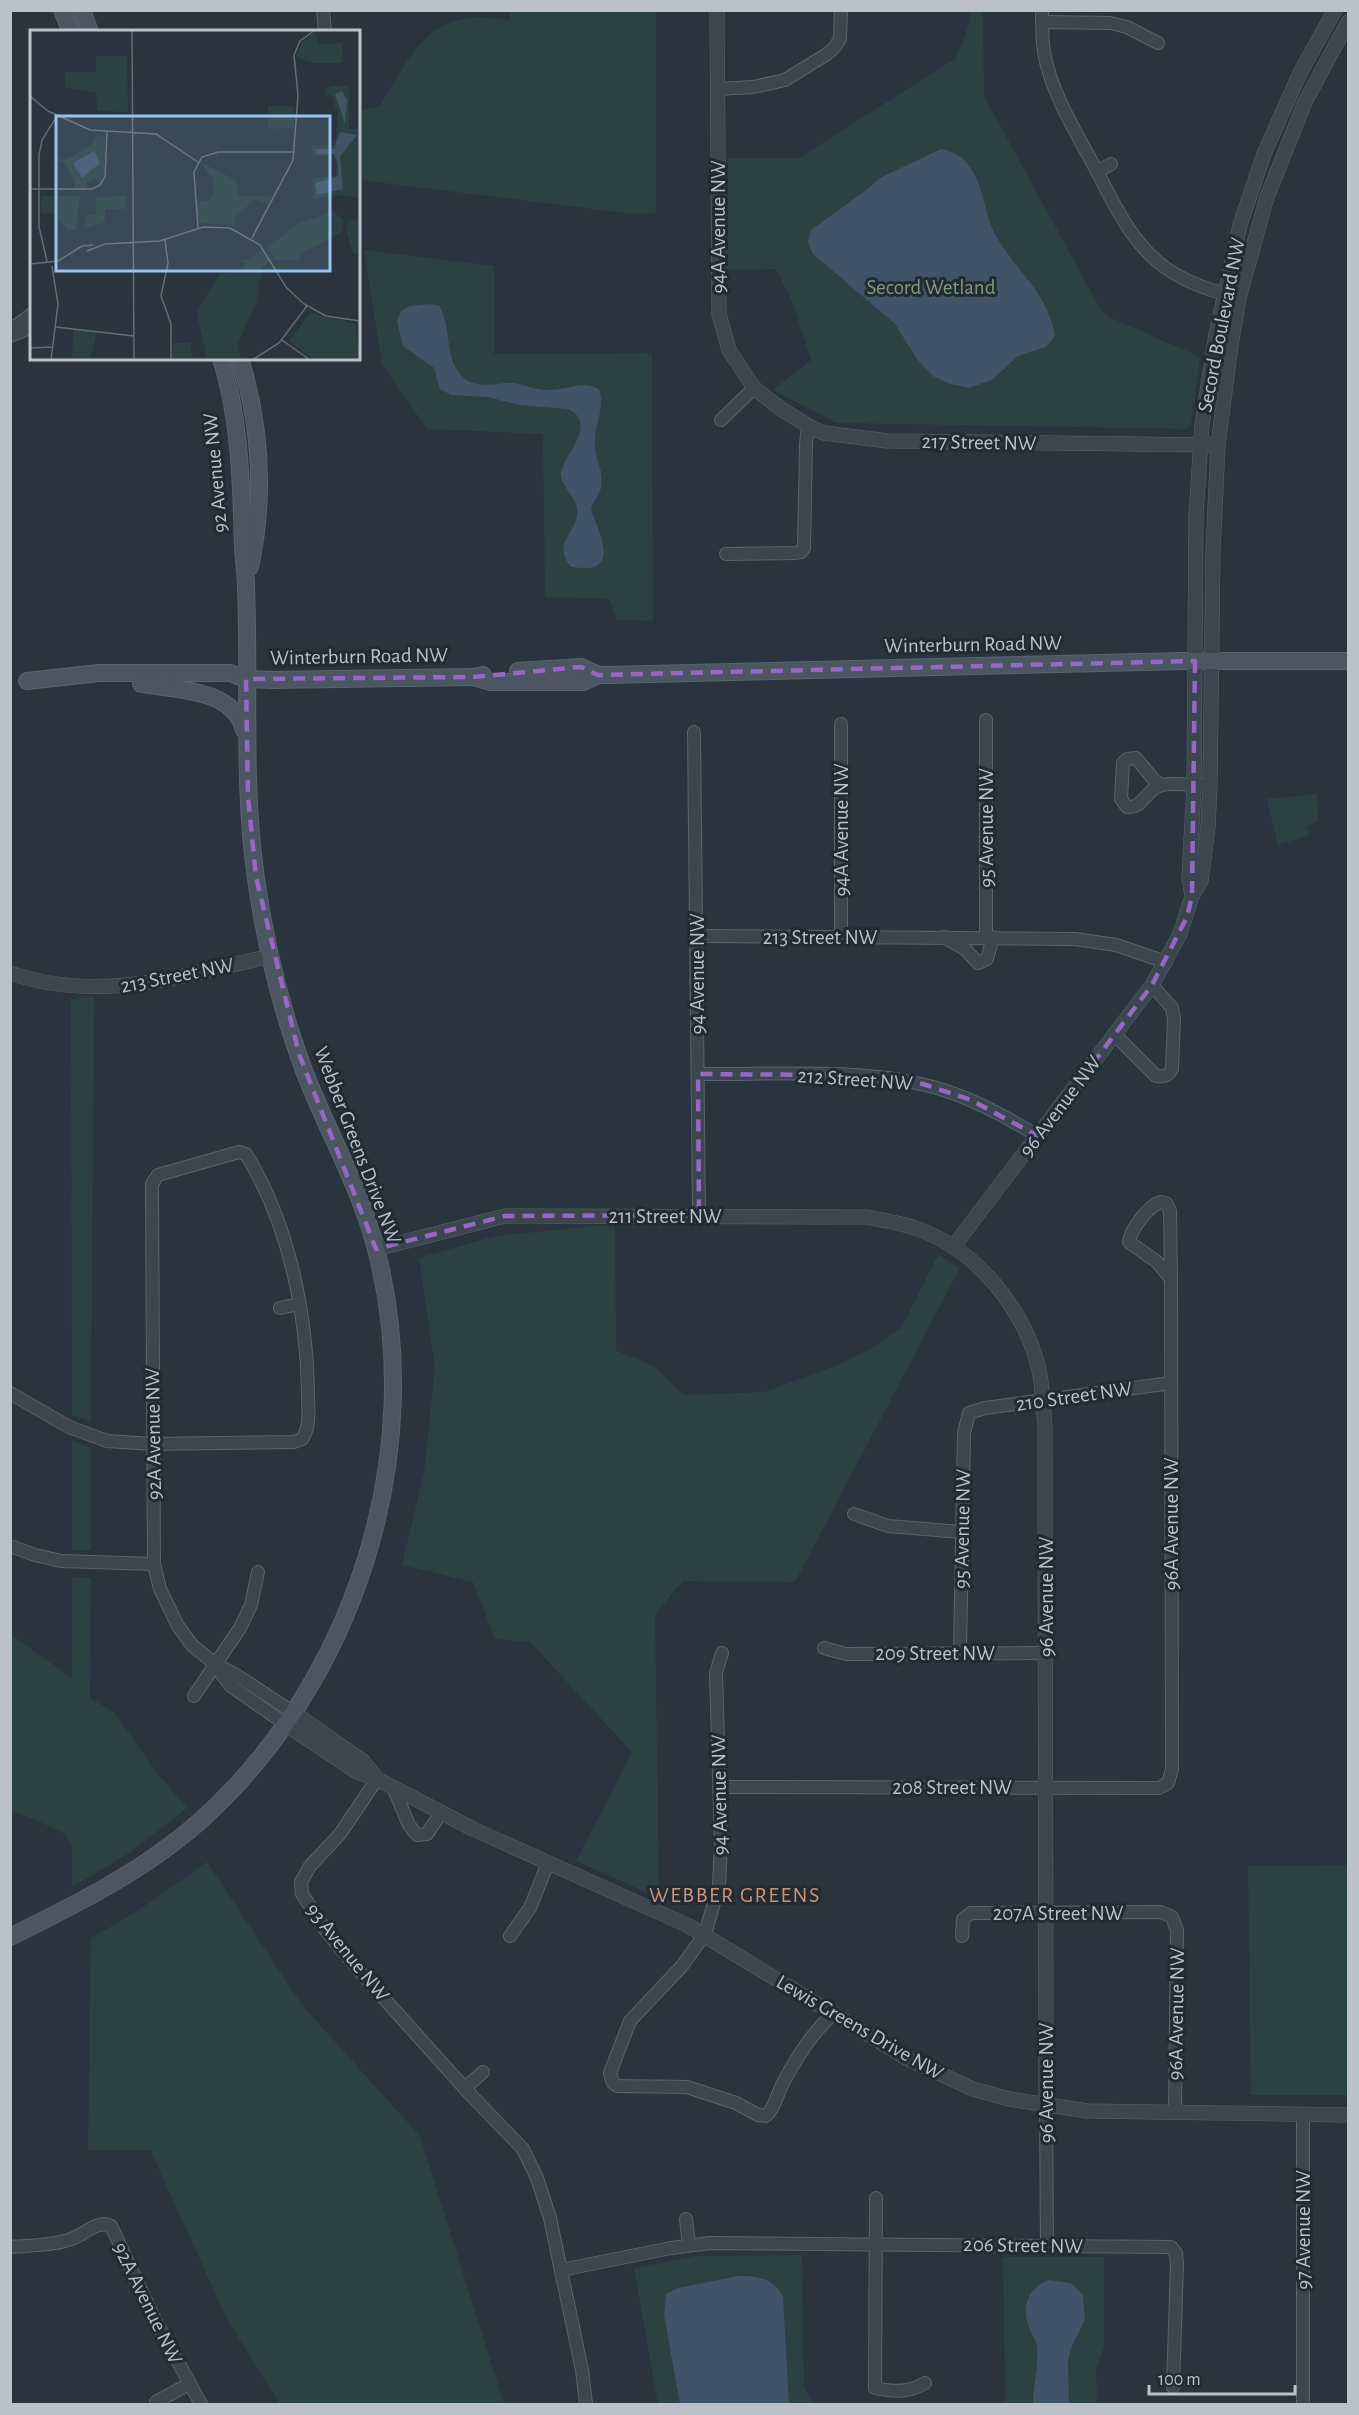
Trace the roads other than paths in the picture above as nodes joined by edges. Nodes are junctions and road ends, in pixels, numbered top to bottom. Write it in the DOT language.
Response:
graph roads {
  1 [pos="62,10"];
  2 [pos="82,10"];
  3 [pos="323,10"];
  4 [pos="717,10"];
  5 [pos="841,10"];
  6 [pos="1335,10"];
  7 [pos="1042,16"];
  8 [pos="1348,22"];
  9 [pos="70,30"];
  10 [pos="89,30"];
  11 [pos="325,30"];
  12 [pos="1158,43"];
  13 [pos="718,89"];
  14 [pos="1111,164"];
  15 [pos="1098,172"];
  16 [pos="1223,293"];
  17 [pos="1239,298"];
  18 [pos="30,315"];
  19 [pos="30,328"];
  20 [pos="10,330"];
  21 [pos="10,336"];
  22 [pos="222,360"];
  23 [pos="241,360"];
  24 [pos="754,388"];
  25 [pos="721,420"];
  26 [pos="812,428"];
  27 [pos="1201,444"];
  28 [pos="1218,445"];
  29 [pos="726,554"];
  30 [pos="246,586"];
  31 [pos="1195,661"];
  32 [pos="1213,661"];
  33 [pos="1348,661"];
  34 [pos="246,679"];
  35 [pos="19,681"];
  36 [pos="141,684"];
  37 [pos="986,720"];
  38 [pos="841,724"];
  39 [pos="694,732"];
  40 [pos="247,743"];
  41 [pos="1162,785"];
  42 [pos="1194,786"];
  43 [pos="1210,786"];
  44 [pos="1192,896"];
  45 [pos="697,936"];
  46 [pos="841,936"];
  47 [pos="943,936"];
  48 [pos="989,937"];
  49 [pos="272,956"];
  50 [pos="1166,962"];
  51 [pos="10,973"];
  52 [pos="1152,985"];
  53 [pos="1114,1034"];
  54 [pos="698,1074"];
  55 [pos="1038,1136"];
  56 [pos="699,1215"];
  57 [pos="953,1247"];
  58 [pos="376,1249"];
  59 [pos="1171,1279"];
  60 [pos="299,1304"];
  61 [pos="280,1308"];
  62 [pos="1171,1383"];
  63 [pos="10,1393"];
  64 [pos="1043,1401"];
  65 [pos="977,1409"];
  66 [pos="152,1444"];
  67 [pos="854,1514"];
  68 [pos="961,1533"];
  69 [pos="10,1546"];
  70 [pos="154,1564"];
  71 [pos="258,1572"];
  72 [pos="824,1648"];
  73 [pos="722,1653"];
  74 [pos="960,1653"];
  75 [pos="1047,1653"];
  76 [pos="215,1664"];
  77 [pos="194,1696"];
  78 [pos="290,1719"];
  79 [pos="1172,1769"];
  80 [pos="377,1779"];
  81 [pos="393,1787"];
  82 [pos="720,1787"];
  83 [pos="1047,1788"];
  84 [pos="441,1813"];
  85 [pos="548,1863"];
  86 [pos="1047,1912"];
  87 [pos="1172,1917"];
  88 [pos="705,1934"];
  89 [pos="510,1936"];
  90 [pos="962,1936"];
  91 [pos="10,1937"];
  92 [pos="833,2014"];
  93 [pos="483,2072"];
  94 [pos="465,2088"];
  95 [pos="1046,2105"];
  96 [pos="1174,2111"];
  97 [pos="1303,2115"];
  98 [pos="1348,2115"];
  99 [pos="876,2198"];
  100 [pos="686,2219"];
  101 [pos="876,2243"];
  102 [pos="689,2245"];
  103 [pos="1047,2245"];
  104 [pos="10,2247"];
  105 [pos="561,2270"];
  106 [pos="925,2383"];
  107 [pos="189,2384"];
  108 [pos="1173,2386"];
  109 [pos="156,2402"];
  110 [pos="201,2404"];
  111 [pos="586,2404"];
  112 [pos="1303,2404"];
  1 -- 9 [label="main road"];
  2 -- 10 [label="main road"];
  3 -- 11 [label="street"];
  4 -- 13 [label="street, 94A Avenue NW"];
  5 -- 13 [label="street"];
  6 -- 16 [label="street, Secord Boulevard NW"];
  7 -- 12 [label="street"];
  7 -- 15 [label="street"];
  8 -- 17 [label="street, Secord Boulevard NW"];
  13 -- 24 [label="street, 94A Avenue NW"];
  14 -- 15 [label="street"];
  15 -- 16 [label="street"];
  16 -- 17 [label="street"];
  16 -- 27 [label="street, Secord Boulevard NW"];
  17 -- 28 [label="street, Secord Boulevard NW"];
  18 -- 20 [label="street"];
  19 -- 21 [label="street"];
  22 -- 30 [label="main road, 92 Avenue NW"];
  23 -- 30 [label="main road, 92 Avenue NW"];
  24 -- 25 [label="street"];
  24 -- 26 [label="street, 217 Street NW"];
  26 -- 27 [label="street, 217 Street NW"];
  26 -- 29 [label="street"];
  27 -- 28 [label="street, 217 Street NW"];
  27 -- 31 [label="street, Secord Boulevard NW"];
  28 -- 32 [label="street, Secord Boulevard NW"];
  30 -- 34 [label="main road, 92 Avenue NW"];
  31 -- 32 [label="main road, Winterburn Road NW"];
  31 -- 34 [label="main road, Winterburn Road NW"];
  31 -- 42 [label="street, 96 Avenue NW"];
  32 -- 33 [label="main road, Winterburn Road NW"];
  32 -- 43 [label="street, 96 Avenue NW"];
  34 -- 35 [label="main road, Winterburn Road NW"];
  34 -- 36 [label="main road, Winterburn Road NW"];
  34 -- 40 [label="main road, Webber Greens Drive NW"];
  35 -- 36 [label="main road, Winterburn Road NW"];
  36 -- 40 [label="main road"];
  37 -- 48 [label="street, 95 Avenue NW"];
  38 -- 46 [label="street, 94A Avenue NW"];
  39 -- 45 [label="street, 94 Avenue NW"];
  40 -- 49 [label="main road, Webber Greens Drive NW"];
  41 -- 42 [label="street"];
  42 -- 43 [label="street"];
  42 -- 44 [label="street, 96 Avenue NW"];
  43 -- 44 [label="street, 96 Avenue NW"];
  44 -- 50 [label="street, 96 Avenue NW"];
  45 -- 46 [label="street, 213 Street NW"];
  45 -- 54 [label="street, 94 Avenue NW"];
  46 -- 47 [label="street, 213 Street NW"];
  47 -- 48 [label="street, 213 Street NW"];
  47 -- 48 [label="street"];
  48 -- 50 [label="street, 213 Street NW"];
  49 -- 51 [label="street, 213 Street NW"];
  49 -- 58 [label="main road, Webber Greens Drive NW"];
  50 -- 52 [label="street, 96 Avenue NW"];
  52 -- 53 [label="street, 96 Avenue NW"];
  52 -- 53 [label="street, 96 Avenue NW"];
  53 -- 55 [label="street, 96 Avenue NW"];
  54 -- 55 [label="street, 212 Street NW"];
  54 -- 56 [label="street, 94 Avenue NW"];
  55 -- 57 [label="street, 96 Avenue NW"];
  56 -- 57 [label="street, 211 Street NW"];
  56 -- 58 [label="street, 211 Street NW"];
  57 -- 64 [label="street, 96 Avenue NW"];
  58 -- 78 [label="main road, Webber Greens Drive NW"];
  59 -- 59 [label="street, 96A Avenue NW"];
  59 -- 62 [label="street, 96A Avenue NW"];
  60 -- 61 [label="street"];
  60 -- 66 [label="street"];
  60 -- 66 [label="street, 92A Avenue NW"];
  62 -- 64 [label="street, 210 Street NW"];
  62 -- 79 [label="street, 96A Avenue NW"];
  63 -- 66 [label="street"];
  64 -- 65 [label="street, 210 Street NW"];
  64 -- 75 [label="street, 96 Avenue NW"];
  65 -- 68 [label="street, 95 Avenue NW"];
  66 -- 70 [label="street, 92A Avenue NW"];
  67 -- 68 [label="street"];
  68 -- 74 [label="street, 95 Avenue NW"];
  69 -- 70 [label="street"];
  70 -- 76 [label="street, 92A Avenue NW"];
  71 -- 76 [label="street"];
  72 -- 74 [label="street, 209 Street NW"];
  73 -- 82 [label="street, 94 Avenue NW"];
  74 -- 75 [label="street, 209 Street NW"];
  75 -- 83 [label="street, 96 Avenue NW"];
  76 -- 77 [label="street"];
  76 -- 78 [label="street, 92A Avenue NW"];
  78 -- 80 [label="street, Lewis Greens Drive NW"];
  78 -- 91 [label="main road, Webber Greens Drive NW"];
  79 -- 83 [label="street, 208 Street NW"];
  80 -- 81 [label="street, Lewis Greens Drive NW"];
  80 -- 94 [label="street, 93 Avenue NW"];
  81 -- 84 [label="street, Lewis Greens Drive NW"];
  81 -- 84 [label="street"];
  82 -- 83 [label="street, 208 Street NW"];
  82 -- 88 [label="street, 94 Avenue NW"];
  83 -- 86 [label="street, 96 Avenue NW"];
  84 -- 85 [label="street, Lewis Greens Drive NW"];
  85 -- 88 [label="street, Lewis Greens Drive NW"];
  85 -- 89 [label="street"];
  86 -- 87 [label="street, 207A Street NW"];
  86 -- 90 [label="street, 207A Street NW"];
  86 -- 95 [label="street, 96 Avenue NW"];
  87 -- 96 [label="street, 96A Avenue NW"];
  88 -- 92 [label="street, Lewis Greens Drive NW"];
  88 -- 92 [label="street, 94 Avenue NW"];
  92 -- 95 [label="street, Lewis Greens Drive NW"];
  93 -- 94 [label="street"];
  94 -- 105 [label="street, 93 Avenue NW"];
  95 -- 96 [label="street, Lewis Greens Drive NW"];
  95 -- 103 [label="street, 96 Avenue NW"];
  96 -- 97 [label="street, Lewis Greens Drive NW"];
  97 -- 98 [label="street, Lewis Greens Drive NW"];
  97 -- 112 [label="street, 97 Avenue NW"];
  99 -- 101 [label="street"];
  100 -- 102 [label="street"];
  101 -- 102 [label="street, 206 Street NW"];
  101 -- 103 [label="street, 206 Street NW"];
  101 -- 106 [label="street"];
  102 -- 105 [label="street, 206 Street NW"];
  103 -- 108 [label="street, 206 Street NW"];
  104 -- 107 [label="street, 92A Avenue NW"];
  105 -- 111 [label="street, 93 Avenue NW"];
  107 -- 109 [label="street, 92A Avenue NW"];
  107 -- 110 [label="street, 92A Avenue NW"];
}
